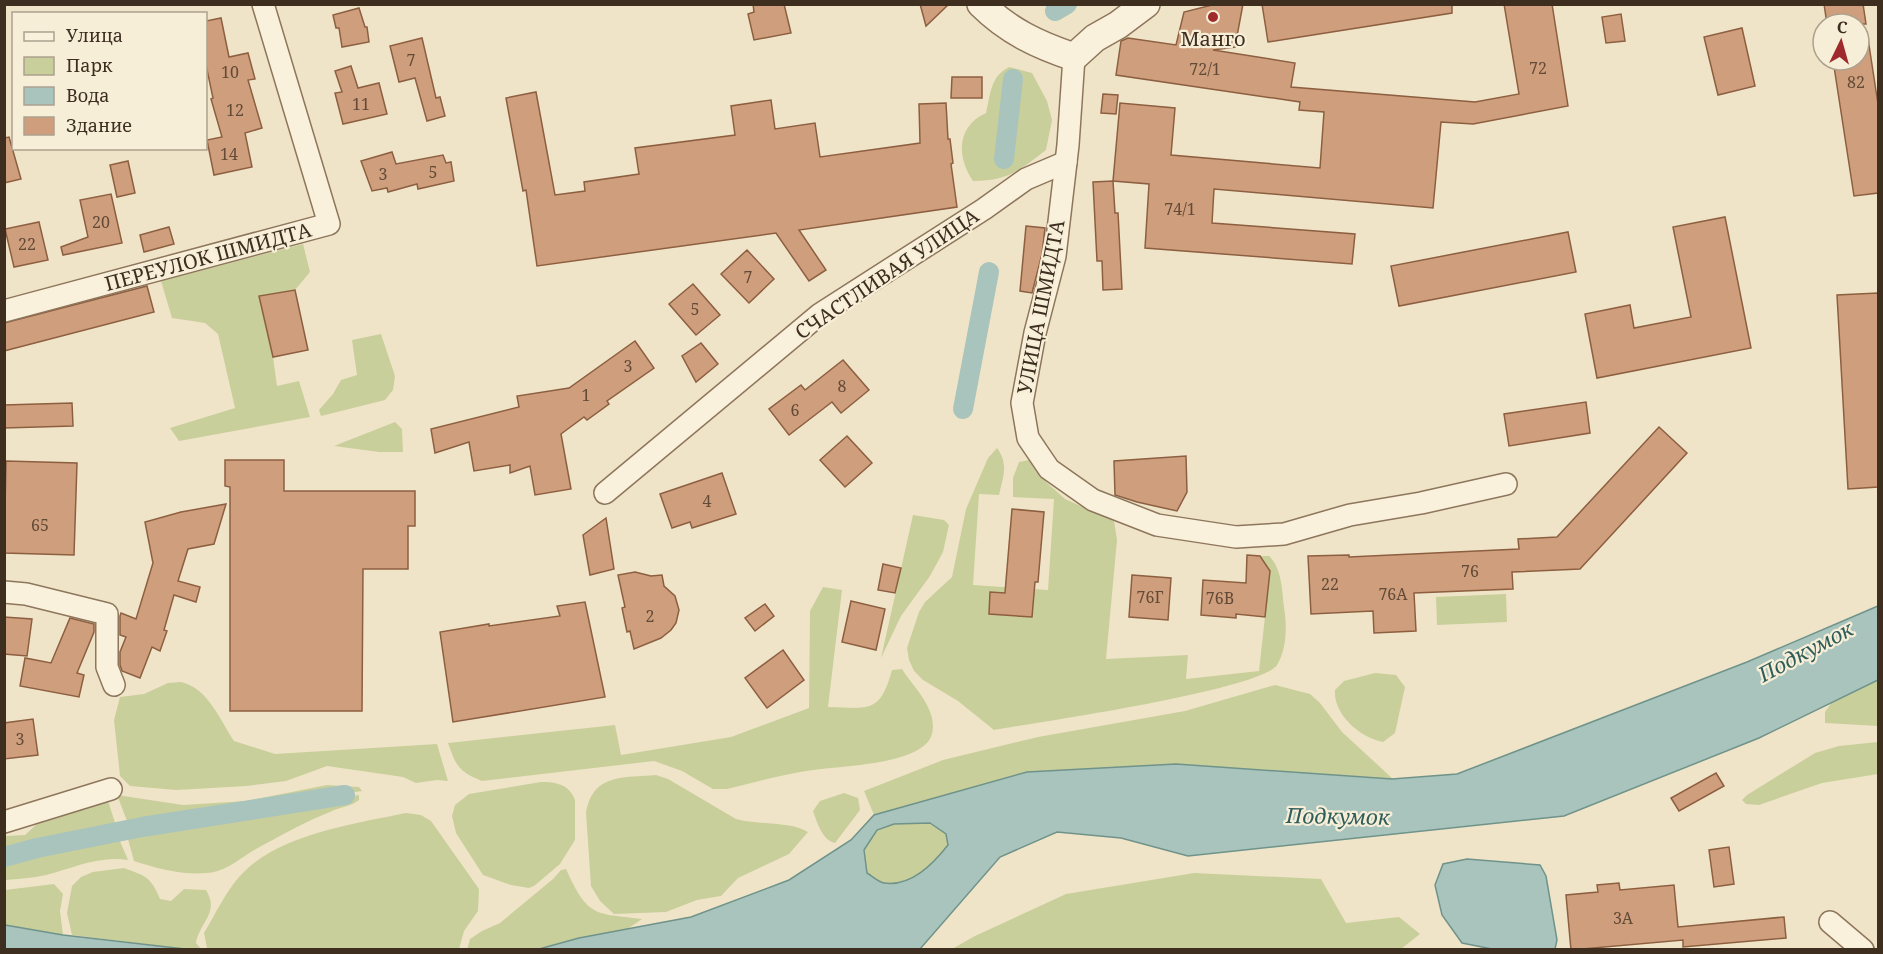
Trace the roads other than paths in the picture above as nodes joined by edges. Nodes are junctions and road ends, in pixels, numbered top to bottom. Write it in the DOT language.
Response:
graph roads {
  1 [pos="263,4"];
  2 [pos="981,4"];
  3 [pos="1146,4"];
  4 [pos="1074,57"];
  5 [pos="1066,162"];
  6 [pos="4,311"];
  7 [pos="1506,484"];
  8 [pos="605,493"];
  9 [pos="4,592"];
  10 [pos="114,686"];
  11 [pos="111,789"];
  12 [pos="4,822"];
  13 [pos="1830,922"];
  14 [pos="1863,950"];
  1 -- 6 [label="street, ПЕРЕУЛОК ШМИДТА"];
  2 -- 4 [label="street"];
  3 -- 4 [label="street"];
  4 -- 5 [label="street, УЛИЦА ШМИДТА"];
  5 -- 7 [label="street, УЛИЦА ШМИДТА"];
  5 -- 8 [label="street, СЧАСТЛИВАЯ УЛИЦА"];
  9 -- 10 [label="street"];
  11 -- 12 [label="street"];
  13 -- 14 [label="street"];
}
